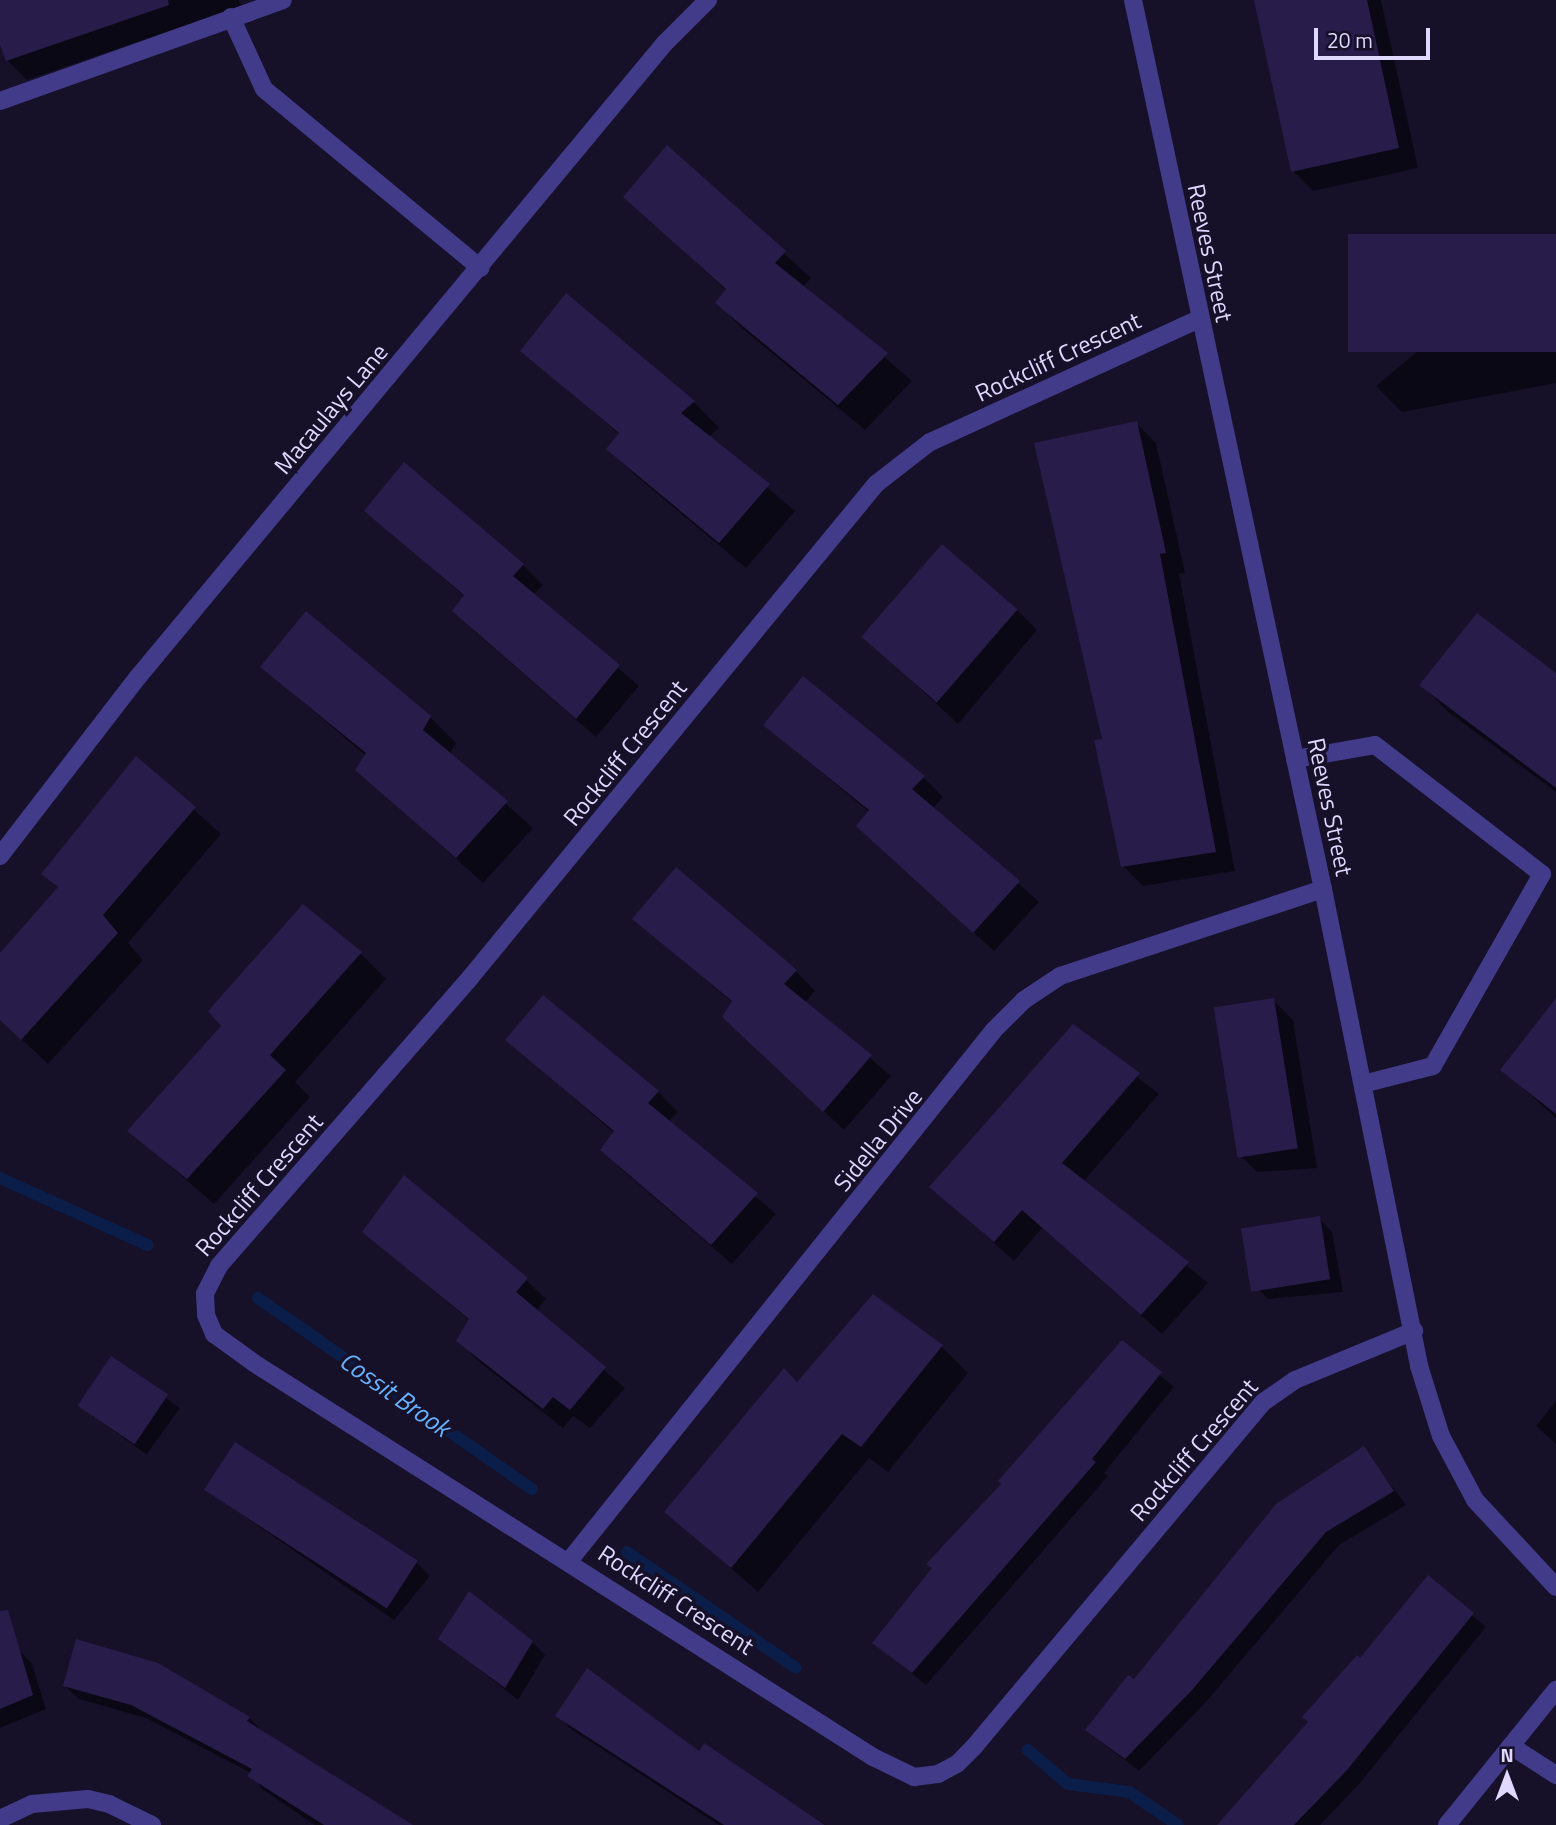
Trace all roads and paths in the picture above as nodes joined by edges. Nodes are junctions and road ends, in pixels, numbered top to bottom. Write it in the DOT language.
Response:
graph roads {
  1 [pos="283,0"];
  2 [pos="708,0"];
  3 [pos="1133,0"];
  4 [pos="231,17"];
  5 [pos="0,101"];
  6 [pos="480,268"];
  7 [pos="1199,319"];
  8 [pos="1295,759"];
  9 [pos="0,856"];
  10 [pos="1323,889"];
  11 [pos="1363,1084"];
  12 [pos="1414,1331"];
  13 [pos="569,1561"];
  14 [pos="1556,1587"];
  15 [pos="1556,1690"];
  16 [pos="1511,1746"];
  17 [pos="1556,1775"];
  18 [pos="0,1819"];
  19 [pos="152,1825"];
  20 [pos="1447,1825"];
  1 -- 4 [label="street"];
  2 -- 6 [label="street, Macaulays Lane"];
  3 -- 7 [label="street, Reeves Street"];
  4 -- 5 [label="street"];
  4 -- 6 [label="street"];
  6 -- 9 [label="street, Macaulays Lane"];
  7 -- 8 [label="street, Reeves Street"];
  7 -- 13 [label="street, Rockcliff Crescent"];
  8 -- 10 [label="street, Reeves Street"];
  8 -- 11 [label="street"];
  10 -- 11 [label="street, Reeves Street"];
  10 -- 13 [label="street, Sidella Drive"];
  11 -- 12 [label="street, Reeves Street"];
  12 -- 13 [label="street, Rockcliff Crescent"];
  12 -- 14 [label="street, Reeves Street"];
  15 -- 16 [label="street"];
  16 -- 17 [label="street"];
  16 -- 20 [label="street"];
  18 -- 19 [label="street"];
}
